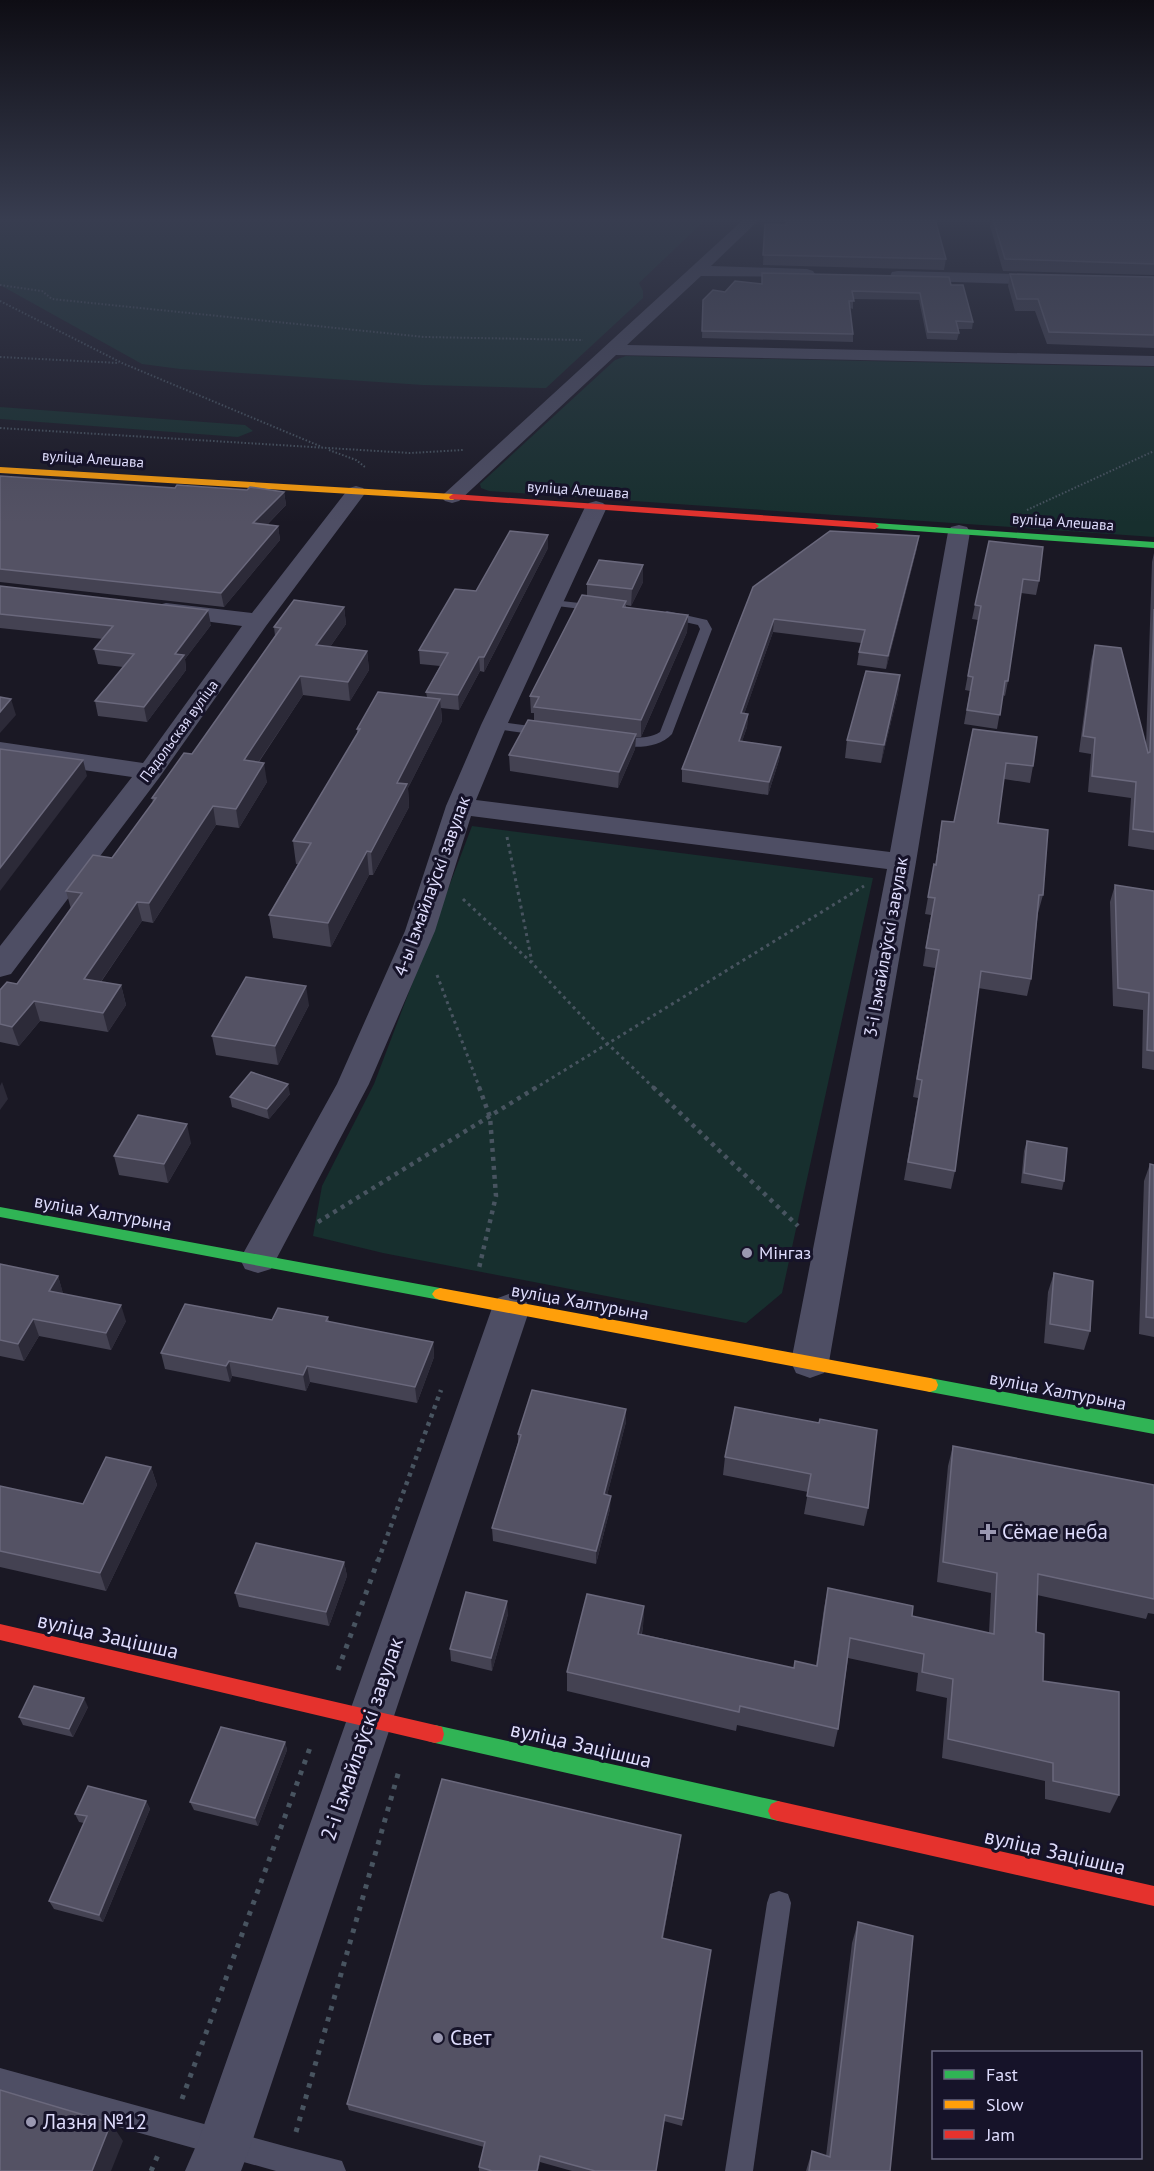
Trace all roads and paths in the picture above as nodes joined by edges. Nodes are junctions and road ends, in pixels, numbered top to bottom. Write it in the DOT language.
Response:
graph roads {
  1 [pos="38,320"];
  2 [pos="248,320"];
  3 [pos="645,320"];
  4 [pos="614,350"];
  5 [pos="0,357"];
  6 [pos="1154,360"];
  7 [pos="122,363"];
  8 [pos="0,428"];
  9 [pos="515,441"];
  10 [pos="325,448"];
  11 [pos="1154,451"];
  12 [pos="0,470"];
  13 [pos="356,492"];
  14 [pos="398,494"];
  15 [pos="452,497"];
  16 [pos="596,507"];
  17 [pos="1020,513"];
  18 [pos="959,532"];
  19 [pos="1154,545"];
  20 [pos="553,603"];
  21 [pos="141,607"];
  22 [pos="610,609"];
  23 [pos="656,614"];
  24 [pos="258,621"];
  25 [pos="494,725"];
  26 [pos="563,734"];
  27 [pos="598,738"];
  28 [pos="0,750"];
  29 [pos="150,772"];
  30 [pos="460,806"];
  31 [pos="502,811"];
  32 [pos="902,862"];
  33 [pos="438,876"];
  34 [pos="420,931"];
  35 [pos="5,952"];
  36 [pos="532,963"];
  37 [pos="608,1044"];
  38 [pos="490,1117"];
  39 [pos="0,1212"];
  40 [pos="308,1228"];
  41 [pos="830,1256"];
  42 [pos="258,1259"];
  43 [pos="490,1304"];
  44 [pos="810,1362"];
  45 [pos="1154,1427"];
  46 [pos="0,1632"];
  47 [pos="369,1719"];
  48 [pos="1154,1896"];
  49 [pos="779,1903"];
  50 [pos="0,2081"];
  51 [pos="219,2156"];
  52 [pos="332,2171"];
  53 [pos="739,2171"];
  1 -- 7 [label="path"];
  2 -- 4 [label="path"];
  3 -- 4 [label="street"];
  4 -- 6 [label="street"];
  4 -- 9 [label="street"];
  5 -- 7 [label="path"];
  7 -- 10 [label="path"];
  8 -- 10 [label="path"];
  9 -- 10 [label="path"];
  9 -- 15 [label="street"];
  10 -- 14 [label="path"];
  11 -- 17 [label="path"];
  12 -- 13 [label="street, вуліца Алешава"];
  13 -- 14 [label="street, вуліца Алешава"];
  13 -- 24 [label="street, Падольская вуліца"];
  14 -- 15 [label="street, вуліца Алешава"];
  15 -- 16 [label="street, вуліца Алешава"];
  16 -- 18 [label="street, вуліца Алешава"];
  16 -- 20 [label="street, 4-ы Ізмайлаўскі завулак"];
  18 -- 19 [label="street, вуліца Алешава"];
  18 -- 32 [label="street, 3-і Ізмайлаўскі завулак"];
  20 -- 22 [label="lane"];
  20 -- 25 [label="street, 4-ы Ізмайлаўскі завулак"];
  21 -- 24 [label="street"];
  23 -- 27 [label="lane"];
  24 -- 29 [label="street, Падольская вуліца"];
  25 -- 26 [label="lane"];
  25 -- 30 [label="street, 4-ы Ізмайлаўскі завулак"];
  28 -- 29 [label="street"];
  29 -- 35 [label="street, Падольская вуліца"];
  30 -- 31 [label="street"];
  30 -- 33 [label="street, 4-ы Ізмайлаўскі завулак"];
  31 -- 32 [label="street"];
  31 -- 36 [label="path"];
  32 -- 37 [label="path"];
  32 -- 41 [label="street, 3-і Ізмайлаўскі завулак"];
  33 -- 34 [label="street, 4-ы Ізмайлаўскі завулак"];
  33 -- 36 [label="path"];
  34 -- 38 [label="path"];
  34 -- 42 [label="street, 4-ы Ізмайлаўскі завулак"];
  36 -- 37 [label="path"];
  37 -- 38 [label="path"];
  37 -- 41 [label="path"];
  38 -- 40 [label="path"];
  38 -- 43 [label="path"];
  39 -- 42 [label="street, вуліца Халтурына"];
  41 -- 44 [label="street, 3-і Ізмайлаўскі завулак"];
  42 -- 43 [label="street, вуліца Халтурына"];
  43 -- 44 [label="street, вуліца Халтурына"];
  43 -- 47 [label="street, 2-і Ізмайлаўскі завулак"];
  44 -- 45 [label="street, вуліца Халтурына"];
  46 -- 47 [label="street, вуліца Зацішша"];
  47 -- 48 [label="street, вуліца Зацішша"];
  47 -- 51 [label="street, 2-і Ізмайлаўскі завулак"];
  49 -- 53 [label="lane"];
  50 -- 51 [label="lane"];
  51 -- 52 [label="lane"];
}
